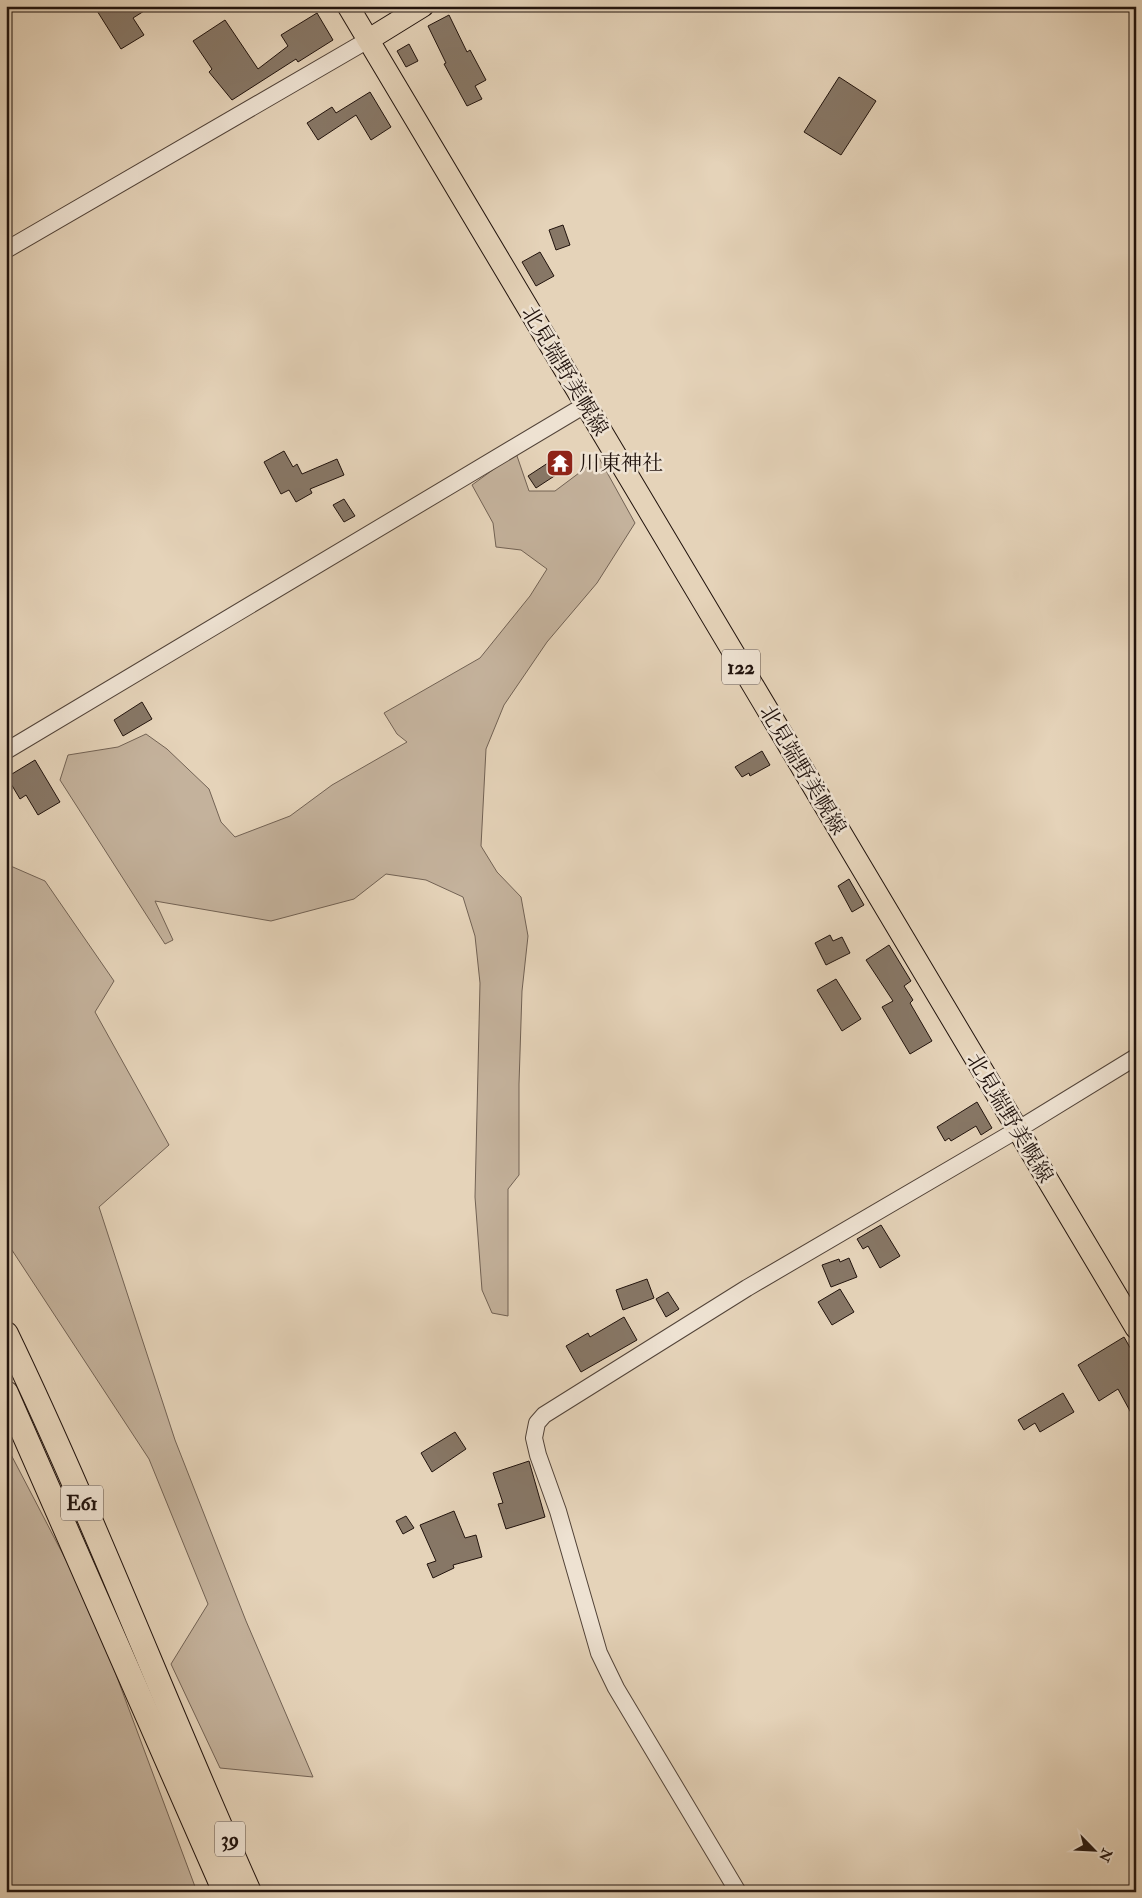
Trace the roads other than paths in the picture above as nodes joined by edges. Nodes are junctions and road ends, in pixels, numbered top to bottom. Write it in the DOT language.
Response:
graph roads {
  1 [pos="348,6"];
  2 [pos="423,6"];
  3 [pos="368,40"];
  4 [pos="6,250"];
  5 [pos="584,405"];
  6 [pos="6,751"];
  7 [pos="1136,1057"];
  8 [pos="1018,1130"];
  9 [pos="1136,1328"];
  10 [pos="6,1334"];
  11 [pos="8,1397"];
  12 [pos="160,1712"];
  13 [pos="202,1786"];
  14 [pos="225,1892"];
  15 [pos="249,1892"];
  16 [pos="258,1892"];
  17 [pos="738,1892"];
  1 -- 3 [label="main road, 北見端野美幌線 / 122"];
  2 -- 3 [label="main road"];
  3 -- 4 [label="street"];
  3 -- 5 [label="main road, 北見端野美幌線 / 122"];
  5 -- 6 [label="street"];
  5 -- 8 [label="main road, 北見端野美幌線 / 122"];
  7 -- 8 [label="street"];
  8 -- 9 [label="main road, 北見端野美幌線 / 122"];
  8 -- 17 [label="street"];
  10 -- 12 [label="highway, E61"];
  11 -- 12 [label="highway, E61"];
  12 -- 13 [label="highway, E61"];
  12 -- 14 [label="highway, E61"];
  13 -- 15 [label="highway, E61"];
  13 -- 16 [label="highway, 39"];
}
